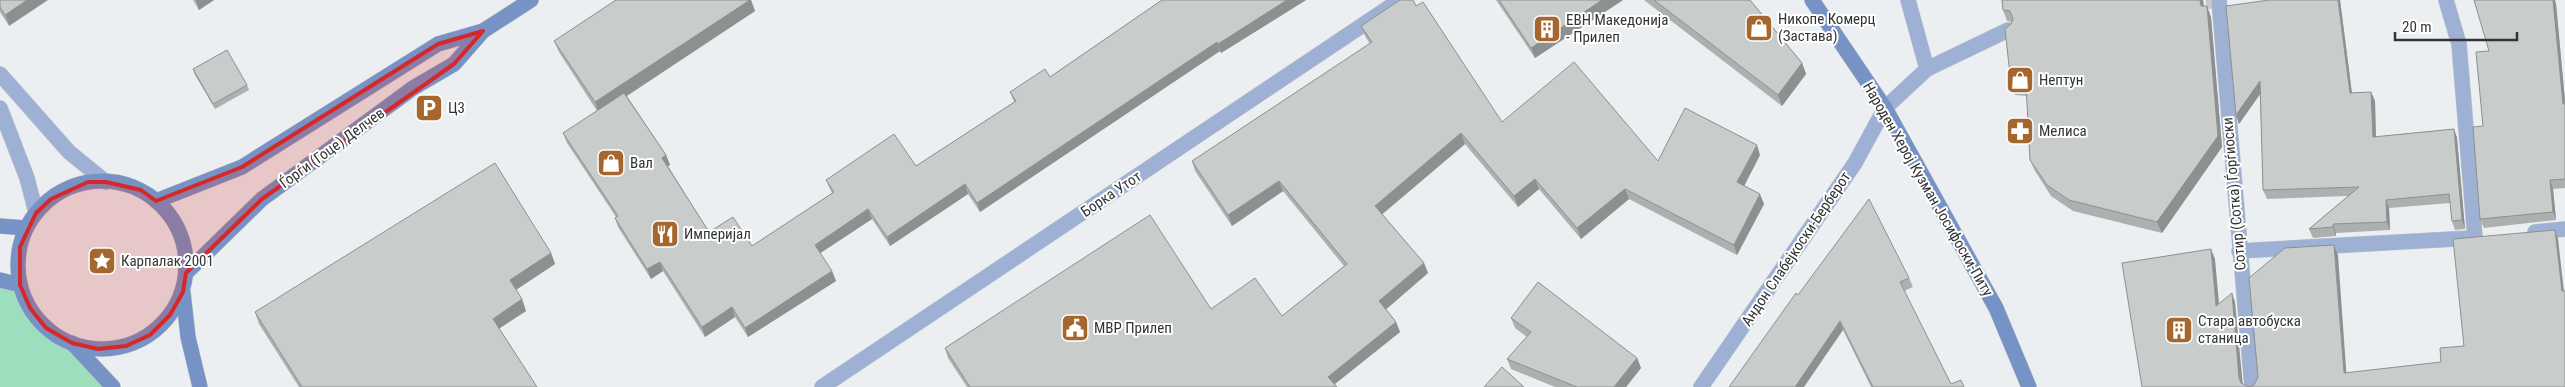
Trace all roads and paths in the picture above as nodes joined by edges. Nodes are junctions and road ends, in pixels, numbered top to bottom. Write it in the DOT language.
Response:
graph roads {
  1 [pos="531,0"];
  2 [pos="1400,0"];
  3 [pos="1812,0"];
  4 [pos="1908,0"];
  5 [pos="2219,0"];
  6 [pos="2446,0"];
  7 [pos="2008,30"];
  8 [pos="483,31"];
  9 [pos="1928,69"];
  10 [pos="0,74"];
  11 [pos="0,108"];
  12 [pos="1885,108"];
  13 [pos="106,182"];
  14 [pos="156,201"];
  15 [pos="36,213"];
  16 [pos="0,226"];
  17 [pos="26,228"];
  18 [pos="2565,229"];
  19 [pos="2520,233"];
  20 [pos="2493,236"];
  21 [pos="2475,238"];
  22 [pos="2239,251"];
  23 [pos="186,273"];
  24 [pos="0,280"];
  25 [pos="20,285"];
  26 [pos="182,292"];
  27 [pos="72,343"];
  28 [pos="113,387"];
  29 [pos="200,387"];
  30 [pos="822,387"];
  31 [pos="1701,387"];
  32 [pos="2029,387"];
  33 [pos="2252,387"];
  1 -- 8 [label="main road, Ѓорѓи (Гоце) Делчев"];
  2 -- 30 [label="street, Борка Утот"];
  3 -- 12 [label="main road, Народен Херој Кузман Јосифоски-Питу"];
  4 -- 9 [label="street"];
  5 -- 22 [label="street, Сотир (Сотка) Ѓорѓиоски"];
  6 -- 21 [label="street"];
  7 -- 9 [label="street, Андон Слабејкоски-Берберот"];
  8 -- 14 [label="main road, Ѓорѓи (Гоце) Делчев"];
  8 -- 23 [label="main road, Ѓорѓи (Гоце) Делчев"];
  9 -- 12 [label="street, Андон Слабејкоски-Берберот"];
  10 -- 13 [label="street"];
  11 -- 15 [label="street"];
  12 -- 31 [label="street, Андон Слабејкоски-Берберот"];
  12 -- 32 [label="main road, Народен Херој Кузман Јосифоски-Питу"];
  13 -- 14 [label="main road"];
  13 -- 15 [label="main road"];
  14 -- 23 [label="main road"];
  15 -- 17 [label="main road"];
  16 -- 17 [label="main road"];
  17 -- 25 [label="main road"];
  18 -- 19 [label="street"];
  20 -- 21 [label="street"];
  21 -- 22 [label="street"];
  22 -- 33 [label="street, Сотир (Сотка) Ѓорѓиоски"];
  23 -- 26 [label="main road"];
  24 -- 25 [label="main road"];
  25 -- 27 [label="main road"];
  26 -- 27 [label="main road"];
  26 -- 29 [label="main road"];
  27 -- 28 [label="main road"];
}
